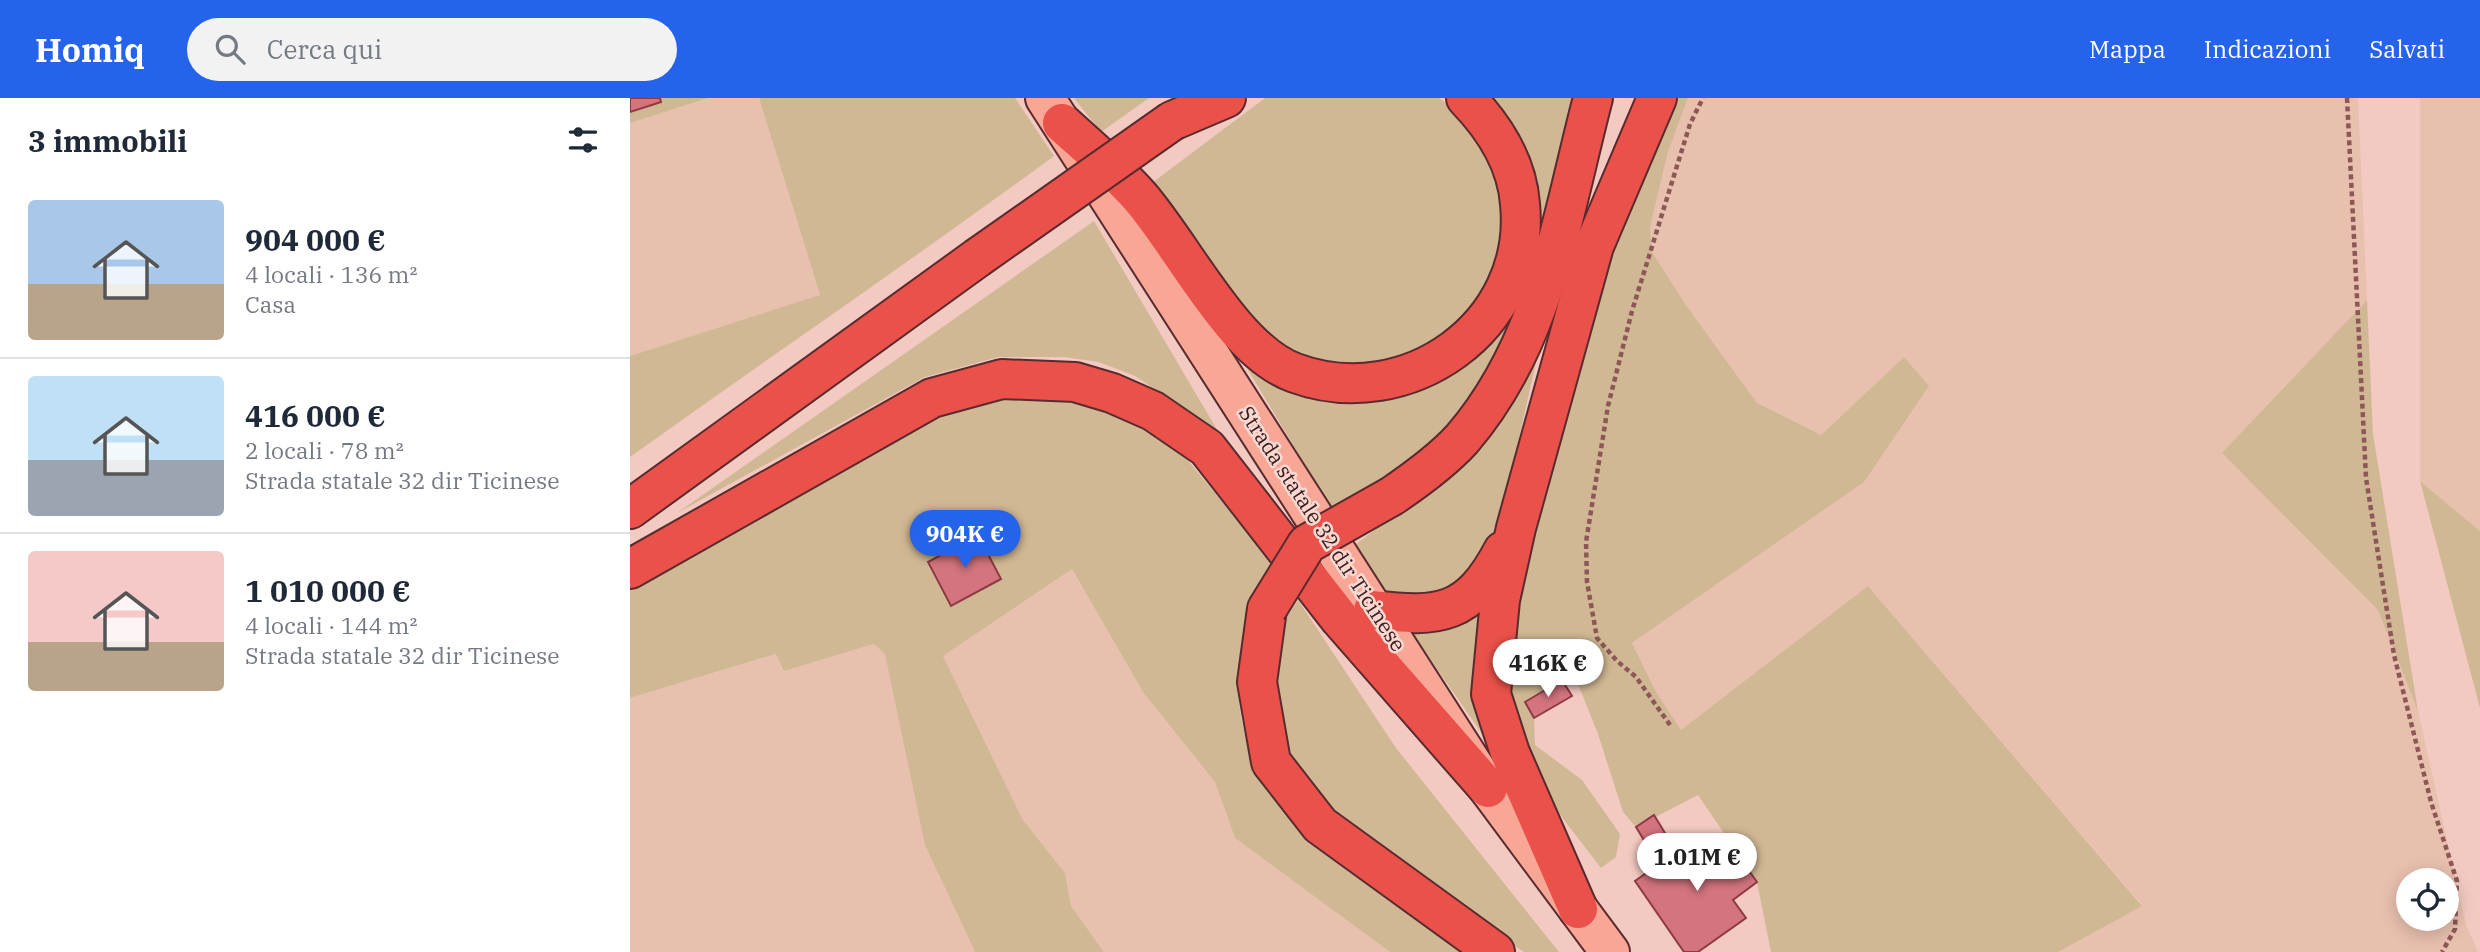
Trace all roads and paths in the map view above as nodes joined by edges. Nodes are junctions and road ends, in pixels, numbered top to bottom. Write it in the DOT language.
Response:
graph roads {
  1 [pos="1205,98"];
  2 [pos="1226,98"];
  3 [pos="1466,98"];
  4 [pos="1593,98"];
  5 [pos="1619,98"];
  6 [pos="1657,98"];
  7 [pos="1703,98"];
  8 [pos="2347,98"];
  9 [pos="1054,110"];
  10 [pos="1172,121"];
  11 [pos="1594,246"];
  12 [pos="630,509"];
  13 [pos="1516,528"];
  14 [pos="630,569"];
  15 [pos="1373,610"];
  16 [pos="1670,725"];
  17 [pos="1488,788"];
  18 [pos="1578,909"];
  19 [pos="1495,952"];
  20 [pos="1610,952"];
  21 [pos="2442,952"];
  1 -- 10 [label="highway"];
  2 -- 10 [label="highway"];
  3 -- 9 [label="highway"];
  4 -- 19 [label="highway, bridge"];
  5 -- 11 [label="highway"];
  6 -- 11 [label="highway"];
  7 -- 16 [label="path"];
  8 -- 21 [label="path"];
  9 -- 15 [label="main road, Strada statale 32 dir Ticinese"];
  10 -- 12 [label="highway, bridge"];
  11 -- 13 [label="highway"];
  13 -- 15 [label="highway"];
  13 -- 18 [label="highway"];
  14 -- 17 [label="highway"];
  15 -- 17 [label="main road, Strada statale 32 dir Ticinese"];
  17 -- 18 [label="main road, Strada statale 32 dir Ticinese"];
  18 -- 20 [label="main road, Strada statale 32 dir Ticinese"];
}
